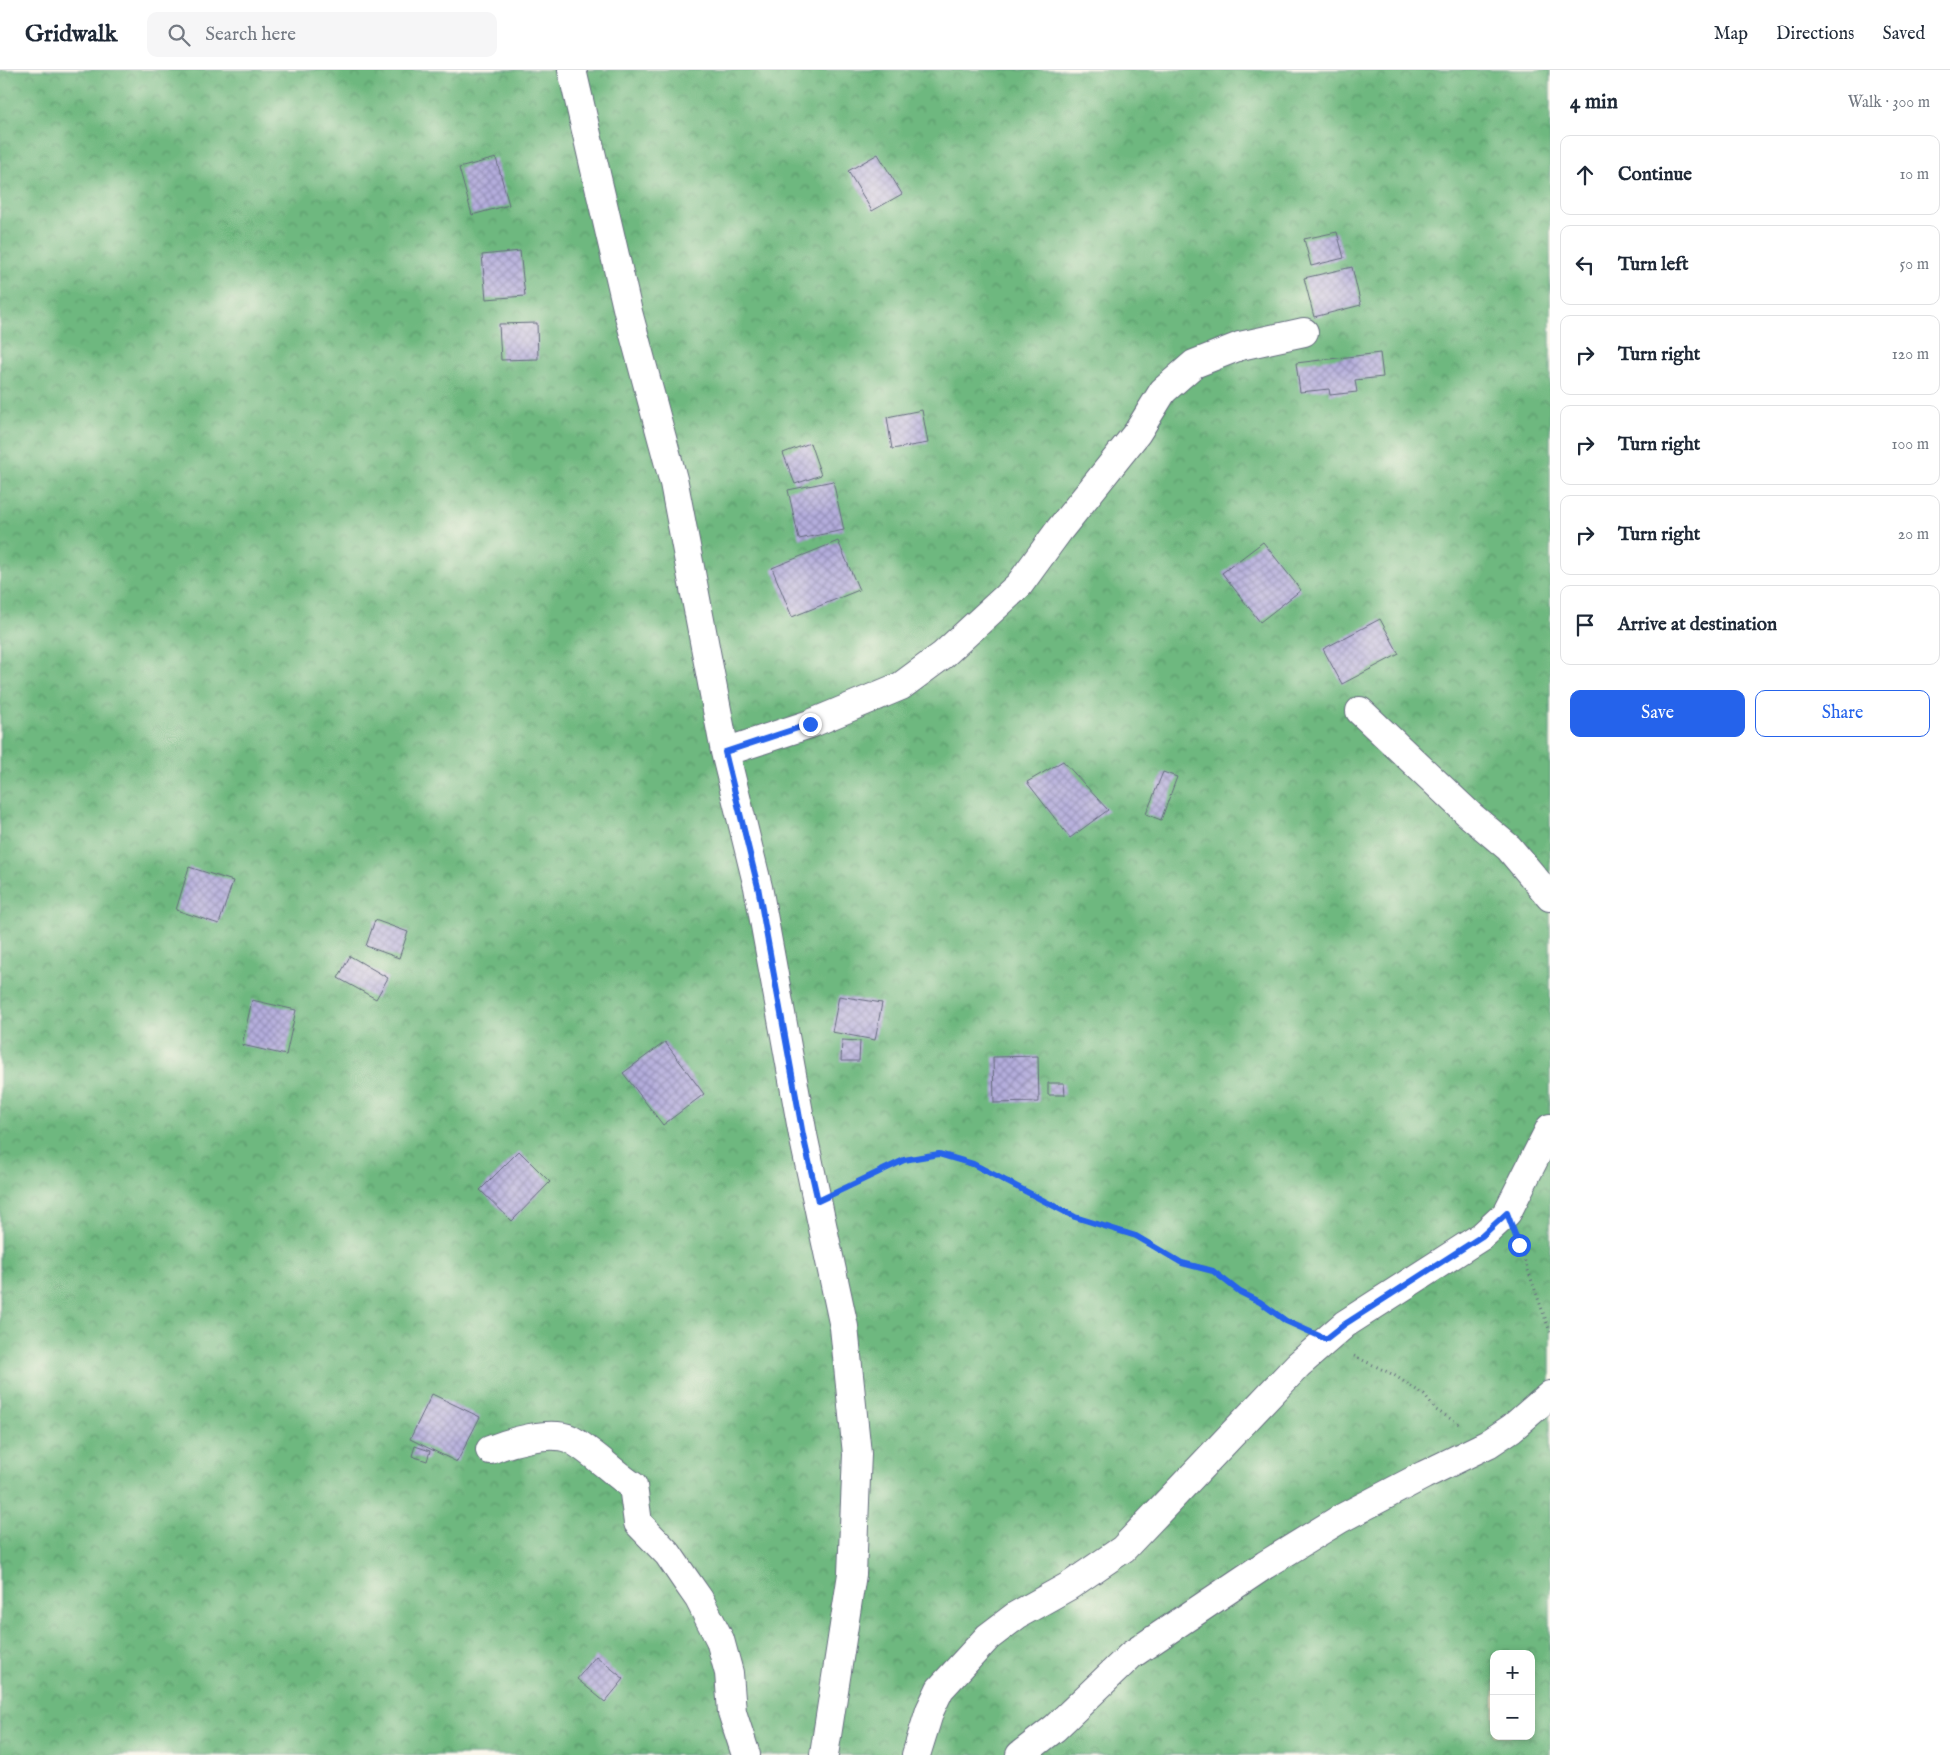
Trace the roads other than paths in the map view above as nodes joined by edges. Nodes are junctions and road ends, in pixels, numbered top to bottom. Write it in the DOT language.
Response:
graph roads {
  1 [pos="572,70"];
  2 [pos="1304,332"];
  3 [pos="1360,711"];
  4 [pos="725,752"];
  5 [pos="1550,897"];
  6 [pos="1550,1128"];
  7 [pos="1548,1400"];
  8 [pos="490,1450"];
  9 [pos="746,1755"];
  10 [pos="824,1755"];
  11 [pos="916,1755"];
  12 [pos="1020,1755"];
  1 -- 4 [label="street"];
  2 -- 4 [label="street"];
  3 -- 5 [label="street"];
  4 -- 10 [label="street"];
  6 -- 11 [label="street"];
  7 -- 12 [label="street"];
  8 -- 9 [label="street"];
}
